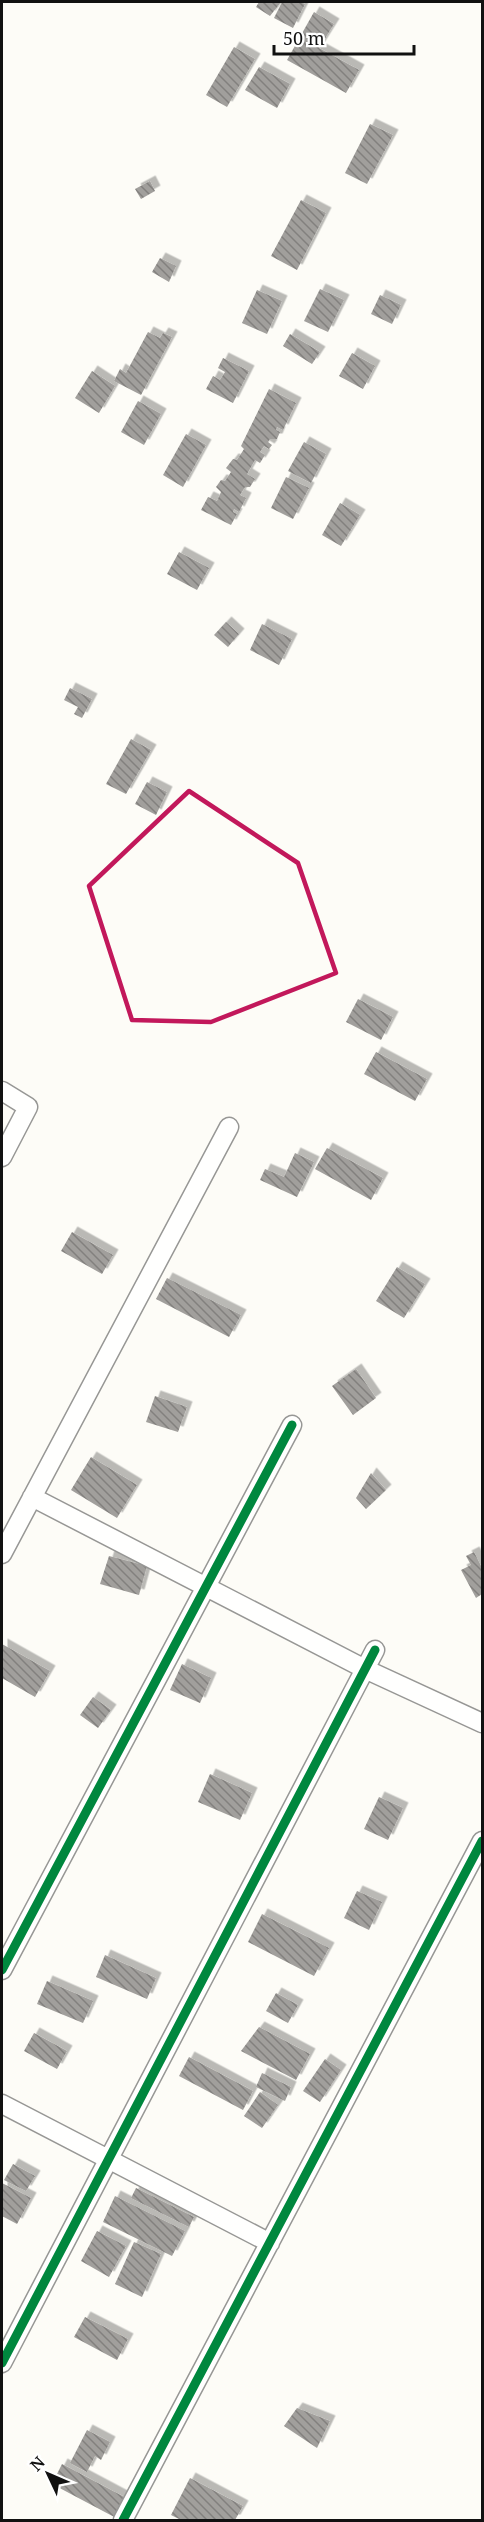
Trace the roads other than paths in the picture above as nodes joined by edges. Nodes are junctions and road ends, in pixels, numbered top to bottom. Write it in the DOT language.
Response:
graph roads {
  1 [pos="2,1091"];
  2 [pos="230,1127"];
  3 [pos="2,1156"];
  4 [pos="292,1425"];
  5 [pos="32,1497"];
  6 [pos="2,1554"];
  7 [pos="206,1587"];
  8 [pos="375,1650"];
  9 [pos="365,1669"];
  10 [pos="483,1723"];
  11 [pos="483,1841"];
  12 [pos="2,1970"];
  13 [pos="2,2103"];
  14 [pos="108,2159"];
  15 [pos="270,2243"];
  16 [pos="2,2364"];
  17 [pos="123,2520"];
  1 -- 3 [label="street"];
  2 -- 5 [label="street"];
  4 -- 7 [label="street"];
  5 -- 6 [label="street"];
  5 -- 7 [label="street"];
  7 -- 9 [label="street"];
  7 -- 12 [label="street"];
  8 -- 9 [label="street"];
  9 -- 10 [label="street"];
  9 -- 14 [label="street"];
  11 -- 15 [label="street"];
  13 -- 14 [label="street"];
  14 -- 15 [label="street"];
  14 -- 16 [label="street"];
  15 -- 17 [label="street"];
}
